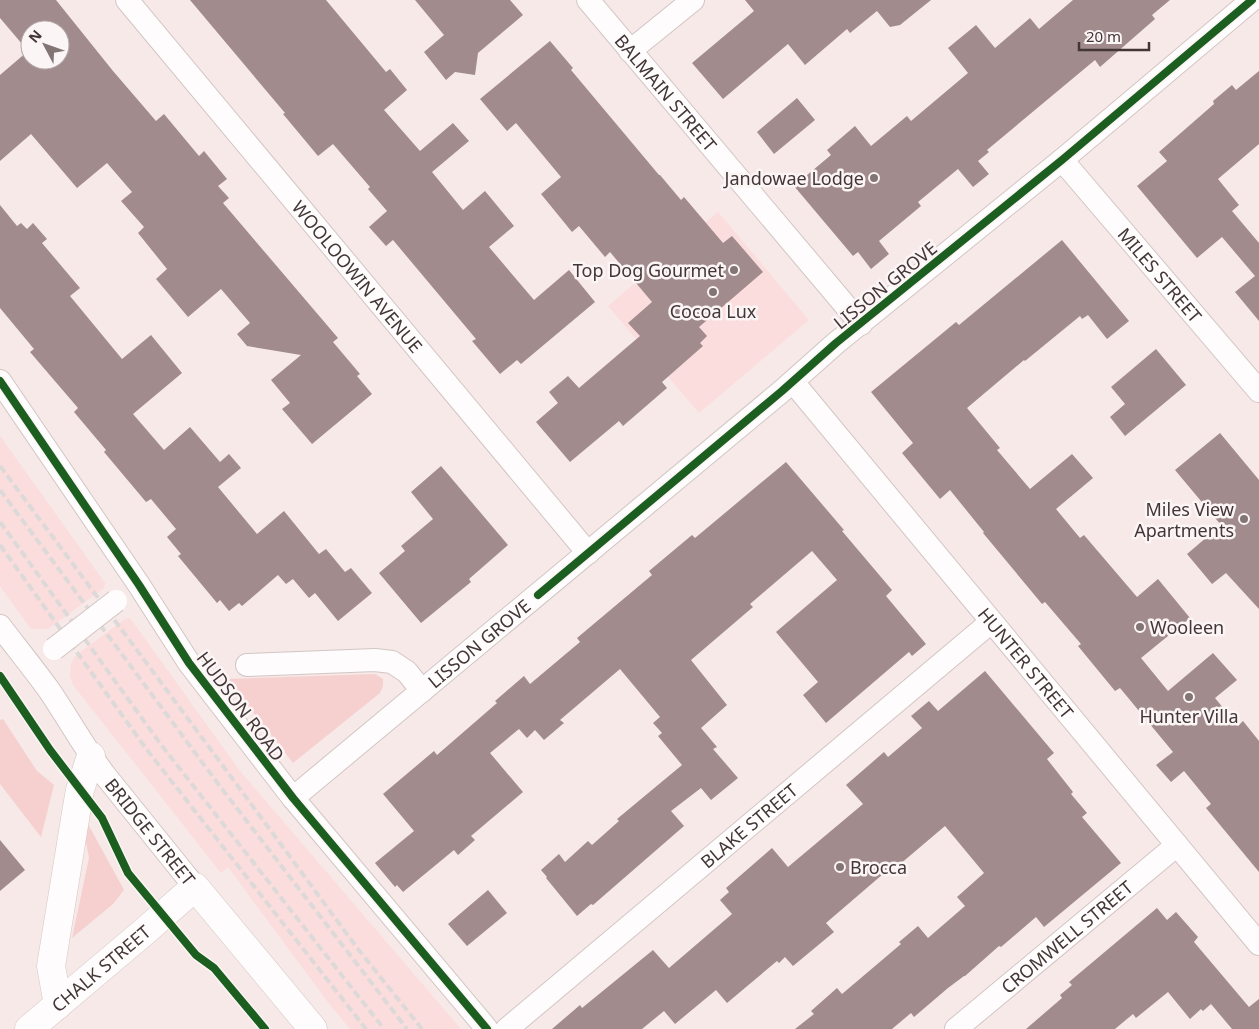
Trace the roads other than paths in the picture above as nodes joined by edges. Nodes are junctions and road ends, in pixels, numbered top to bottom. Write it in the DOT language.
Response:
graph roads {
  1 [pos="127,0"];
  2 [pos="588,0"];
  3 [pos="693,0"];
  4 [pos="1252,0"];
  5 [pos="630,50"];
  6 [pos="1062,160"];
  7 [pos="861,324"];
  8 [pos="0,381"];
  9 [pos="793,382"];
  10 [pos="1259,390"];
  11 [pos="588,553"];
  12 [pos="139,584"];
  13 [pos="991,622"];
  14 [pos="0,626"];
  15 [pos="248,665"];
  16 [pos="31,666"];
  17 [pos="422,691"];
  18 [pos="91,756"];
  19 [pos="293,798"];
  20 [pos="1177,845"];
  21 [pos="195,887"];
  22 [pos="1259,944"];
  23 [pos="58,1005"];
  24 [pos="29,1029"];
  25 [pos="313,1029"];
  26 [pos="487,1029"];
  27 [pos="507,1029"];
  28 [pos="956,1029"];
  1 -- 11 [label="street, WOOLOOWIN AVENUE"];
  2 -- 5 [label="street, BALMAIN STREET"];
  3 -- 5 [label="street"];
  4 -- 6 [label="street, LISSON GROVE"];
  5 -- 7 [label="street, BALMAIN STREET"];
  6 -- 7 [label="street, LISSON GROVE"];
  6 -- 10 [label="street, MILES STREET"];
  7 -- 9 [label="street, LISSON GROVE"];
  8 -- 12 [label="street, HUDSON ROAD"];
  9 -- 11 [label="street, LISSON GROVE"];
  9 -- 13 [label="street, HUNTER STREET"];
  11 -- 17 [label="street, LISSON GROVE"];
  12 -- 16 [label="street, bridge"];
  12 -- 19 [label="street, HUDSON ROAD"];
  13 -- 20 [label="street, HUNTER STREET"];
  13 -- 27 [label="street, BLAKE STREET"];
  14 -- 16 [label="street, BRIDGE STREET"];
  15 -- 17 [label="street, LISSON GROVE"];
  16 -- 18 [label="street, BRIDGE STREET"];
  17 -- 19 [label="street, LISSON GROVE"];
  18 -- 21 [label="street, BRIDGE STREET"];
  18 -- 23 [label="main road"];
  19 -- 26 [label="street, HUDSON ROAD"];
  20 -- 22 [label="street, HUNTER STREET"];
  20 -- 28 [label="street, CROMWELL STREET"];
  21 -- 23 [label="main road, CHALK STREET"];
  21 -- 25 [label="main road, BRIDGE STREET"];
  23 -- 24 [label="main road, CHALK STREET"];
}
